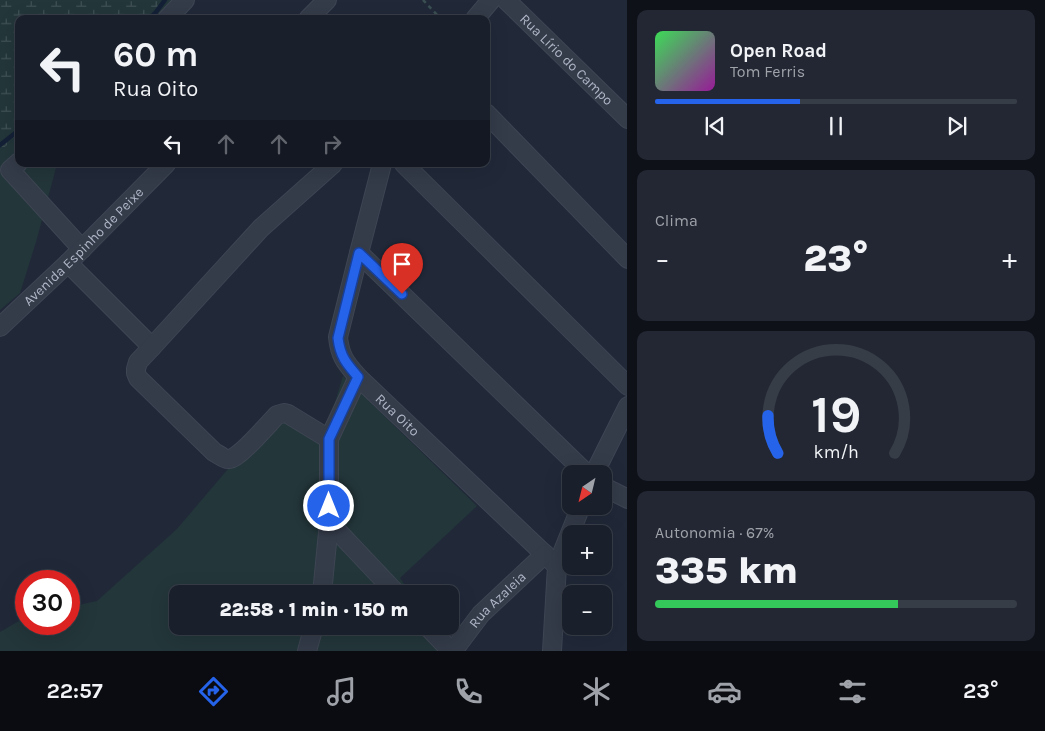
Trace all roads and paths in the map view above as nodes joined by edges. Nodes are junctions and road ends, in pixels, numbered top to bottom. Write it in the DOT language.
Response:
graph roads {
  1 [pos="185,0"];
  2 [pos="327,0"];
  3 [pos="423,0"];
  4 [pos="492,0"];
  5 [pos="506,0"];
  6 [pos="171,15"];
  7 [pos="312,15"];
  8 [pos="437,15"];
  9 [pos="479,15"];
  10 [pos="490,117"];
  11 [pos="627,118"];
  12 [pos="15,166"];
  13 [pos="163,167"];
  14 [pos="330,167"];
  15 [pos="381,167"];
  16 [pos="407,167"];
  17 [pos="82,249"];
  18 [pos="359,253"];
  19 [pos="627,258"];
  20 [pos="68,263"];
  21 [pos="0,327"];
  22 [pos="152,346"];
  23 [pos="358,377"];
  24 [pos="627,385"];
  25 [pos="627,408"];
  26 [pos="329,439"];
  27 [pos="578,465"];
  28 [pos="598,465"];
  29 [pos="612,491"];
  30 [pos="627,498"];
  31 [pos="576,515"];
  32 [pos="329,522"];
  33 [pos="551,560"];
  34 [pos="323,585"];
  35 [pos="388,585"];
  36 [pos="311,635"];
  37 [pos="437,635"];
  38 [pos="307,651"];
  39 [pos="452,651"];
  40 [pos="552,651"];
  1 -- 6 [label="street"];
  2 -- 7 [label="street"];
  3 -- 8 [label="path"];
  4 -- 9 [label="street"];
  5 -- 11 [label="street, Rua Lírio do Campo"];
  10 -- 19 [label="street"];
  12 -- 17 [label="street"];
  13 -- 17 [label="street, Avenida Espinho de Peixe"];
  14 -- 22 [label="street"];
  15 -- 18 [label="street, Rua Oito"];
  16 -- 24 [label="street"];
  17 -- 20 [label="street, Avenida Espinho de Peixe"];
  18 -- 23 [label="street, Rua Oito"];
  18 -- 27 [label="street"];
  20 -- 21 [label="street, Avenida Espinho de Peixe"];
  20 -- 22 [label="street"];
  22 -- 26 [label="street"];
  23 -- 26 [label="street"];
  23 -- 33 [label="street, Rua Oito"];
  25 -- 28 [label="street"];
  26 -- 32 [label="street"];
  29 -- 30 [label="street"];
  31 -- 33 [label="street"];
  32 -- 34 [label="street"];
  32 -- 35 [label="street"];
  33 -- 39 [label="street, Rua Azaleia"];
  33 -- 40 [label="street"];
  36 -- 38 [label="street"];
  37 -- 39 [label="street"];
}
